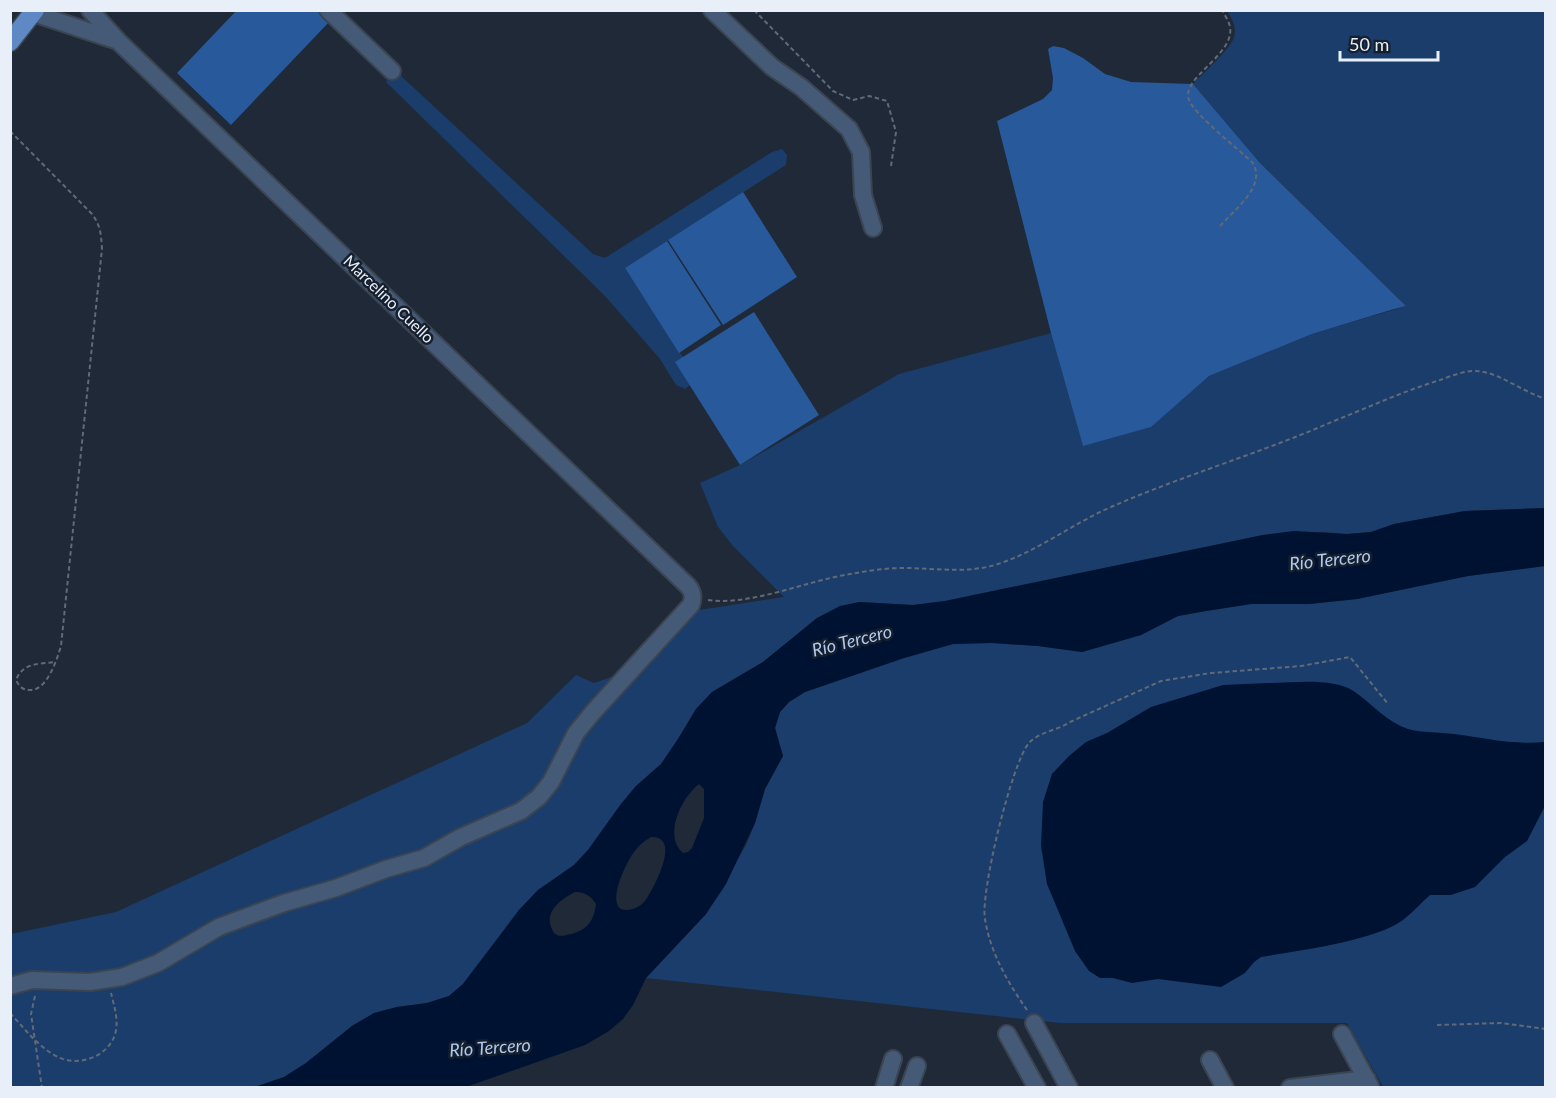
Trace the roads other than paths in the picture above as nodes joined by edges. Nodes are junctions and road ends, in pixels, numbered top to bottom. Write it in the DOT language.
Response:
graph roads {
  1 [pos="90,10"];
  2 [pos="328,10"];
  3 [pos="712,10"];
  4 [pos="34,12"];
  5 [pos="10,42"];
  6 [pos="119,42"];
  7 [pos="392,71"];
  8 [pos="873,228"];
  9 [pos="10,986"];
  10 [pos="1034,1023"];
  11 [pos="1007,1034"];
  12 [pos="1342,1034"];
  13 [pos="893,1059"];
  14 [pos="1210,1060"];
  15 [pos="917,1066"];
  16 [pos="1369,1083"];
  17 [pos="884,1088"];
  18 [pos="909,1088"];
  19 [pos="1037,1088"];
  20 [pos="1069,1088"];
  21 [pos="1225,1088"];
  22 [pos="1290,1088"];
  1 -- 6 [label="street, Marcelino Cuello"];
  2 -- 7 [label="street"];
  3 -- 8 [label="street"];
  4 -- 5 [label="main road"];
  4 -- 6 [label="street"];
  6 -- 9 [label="street, Marcelino Cuello"];
  10 -- 20 [label="street"];
  11 -- 19 [label="street"];
  12 -- 16 [label="street"];
  13 -- 17 [label="street"];
  14 -- 21 [label="street"];
  15 -- 18 [label="street"];
  16 -- 22 [label="street"];
}
